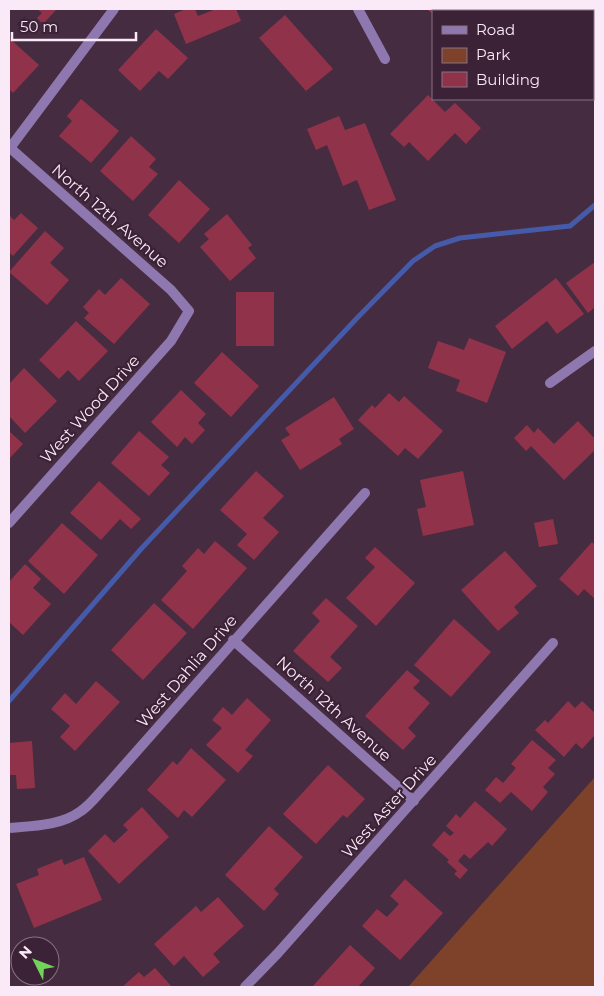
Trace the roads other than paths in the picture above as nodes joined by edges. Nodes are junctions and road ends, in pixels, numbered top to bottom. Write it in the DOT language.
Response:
graph roads {
  1 [pos="114,9"];
  2 [pos="358,9"];
  3 [pos="385,58"];
  4 [pos="10,148"];
  5 [pos="189,310"];
  6 [pos="595,350"];
  7 [pos="550,383"];
  8 [pos="365,493"];
  9 [pos="9,523"];
  10 [pos="233,640"];
  11 [pos="553,643"];
  12 [pos="414,801"];
  13 [pos="9,828"];
  14 [pos="246,987"];
  1 -- 4 [label="street"];
  2 -- 3 [label="street"];
  4 -- 5 [label="street, North 12th Avenue"];
  5 -- 9 [label="street, West Wood Drive"];
  6 -- 7 [label="street"];
  8 -- 10 [label="street, West Dahlia Drive"];
  10 -- 12 [label="street, North 12th Avenue"];
  10 -- 13 [label="street, West Dahlia Drive"];
  11 -- 12 [label="street, West Aster Drive"];
  12 -- 14 [label="street, West Aster Drive"];
}
